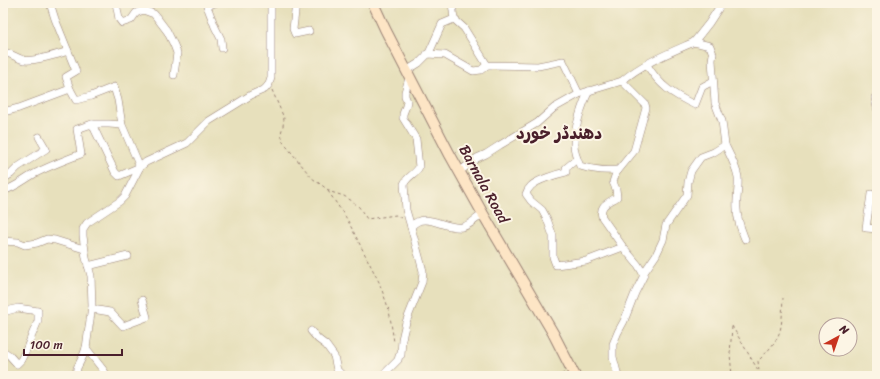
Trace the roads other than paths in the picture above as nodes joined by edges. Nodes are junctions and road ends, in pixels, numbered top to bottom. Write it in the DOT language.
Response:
graph roads {
  1 [pos="50,3"];
  2 [pos="116,3"];
  3 [pos="215,3"];
  4 [pos="271,3"];
  5 [pos="296,3"];
  6 [pos="372,3"];
  7 [pos="452,3"];
  8 [pos="722,3"];
  9 [pos="454,19"];
  10 [pos="310,31"];
  11 [pos="694,42"];
  12 [pos="222,48"];
  13 [pos="68,51"];
  14 [pos="3,52"];
  15 [pos="427,54"];
  16 [pos="487,65"];
  17 [pos="647,65"];
  18 [pos="408,74"];
  19 [pos="174,75"];
  20 [pos="622,81"];
  21 [pos="713,81"];
  22 [pos="70,89"];
  23 [pos="589,91"];
  24 [pos="579,94"];
  25 [pos="876,98"];
  26 [pos="877,108"];
  27 [pos="3,112"];
  28 [pos="92,124"];
  29 [pos="122,125"];
  30 [pos="39,137"];
  31 [pos="725,145"];
  32 [pos="577,159"];
  33 [pos="140,167"];
  34 [pos="618,170"];
  35 [pos="459,172"];
  36 [pos="3,179"];
  37 [pos="3,191"];
  38 [pos="872,194"];
  39 [pos="483,214"];
  40 [pos="411,227"];
  41 [pos="877,229"];
  42 [pos="745,239"];
  43 [pos="3,241"];
  44 [pos="623,247"];
  45 [pos="84,249"];
  46 [pos="128,256"];
  47 [pos="88,266"];
  48 [pos="643,274"];
  49 [pos="142,300"];
  50 [pos="92,309"];
  51 [pos="3,310"];
  52 [pos="311,331"];
  53 [pos="86,348"];
  54 [pos="3,351"];
  55 [pos="76,376"];
  56 [pos="107,376"];
  57 [pos="343,376"];
  58 [pos="382,376"];
  59 [pos="575,376"];
  60 [pos="618,376"];
  1 -- 13 [label="street"];
  2 -- 19 [label="street"];
  3 -- 12 [label="street"];
  4 -- 33 [label="street"];
  5 -- 10 [label="street"];
  6 -- 18 [label="main road, Barnala Road"];
  7 -- 9 [label="street"];
  8 -- 11 [label="street"];
  9 -- 15 [label="street"];
  9 -- 16 [label="street"];
  11 -- 17 [label="street"];
  11 -- 21 [label="street"];
  13 -- 14 [label="street"];
  13 -- 22 [label="street"];
  15 -- 16 [label="street"];
  15 -- 18 [label="street"];
  16 -- 24 [label="street"];
  17 -- 20 [label="street"];
  17 -- 21 [label="street"];
  18 -- 35 [label="main road, Barnala Road"];
  18 -- 40 [label="street"];
  20 -- 23 [label="street"];
  20 -- 34 [label="street"];
  21 -- 31 [label="street"];
  22 -- 27 [label="street"];
  22 -- 29 [label="street"];
  23 -- 24 [label="street"];
  23 -- 32 [label="street"];
  24 -- 35 [label="street"];
  25 -- 26 [label="street"];
  28 -- 29 [label="street"];
  28 -- 33 [label="street"];
  28 -- 37 [label="street"];
  29 -- 33 [label="street"];
  30 -- 36 [label="street"];
  31 -- 42 [label="street"];
  31 -- 48 [label="street"];
  32 -- 34 [label="street"];
  32 -- 44 [label="street"];
  33 -- 45 [label="street"];
  34 -- 44 [label="street"];
  35 -- 39 [label="main road, Barnala Road"];
  38 -- 41 [label="street"];
  39 -- 40 [label="street"];
  39 -- 59 [label="main road, Barnala Road"];
  40 -- 58 [label="street"];
  43 -- 45 [label="street"];
  44 -- 48 [label="street"];
  45 -- 47 [label="street"];
  46 -- 47 [label="street"];
  47 -- 50 [label="street"];
  48 -- 60 [label="street"];
  49 -- 50 [label="street"];
  50 -- 53 [label="street"];
  51 -- 54 [label="street"];
  52 -- 57 [label="street"];
  53 -- 55 [label="street"];
  53 -- 56 [label="street"];
}
